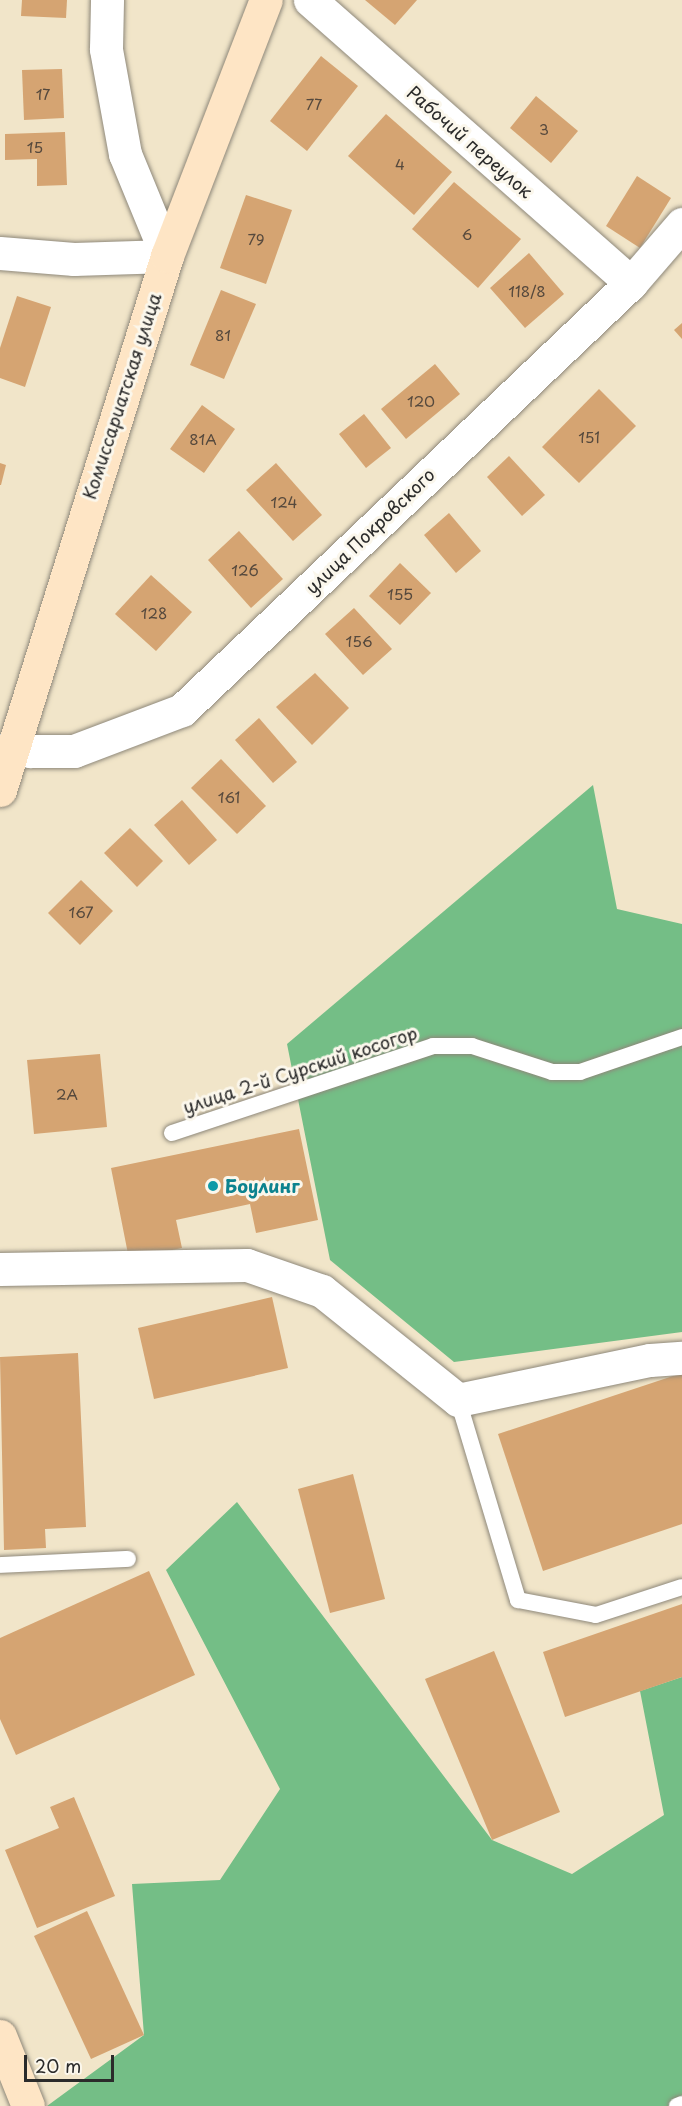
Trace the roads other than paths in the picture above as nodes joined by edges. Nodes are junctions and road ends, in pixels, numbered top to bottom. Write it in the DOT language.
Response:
graph roads {
  1 [pos="107,0"];
  2 [pos="266,0"];
  3 [pos="310,0"];
  4 [pos="682,224"];
  5 [pos="671,251"];
  6 [pos="0,253"];
  7 [pos="166,256"];
  8 [pos="631,283"];
  9 [pos="11,746"];
  10 [pos="0,790"];
  11 [pos="682,1037"];
  12 [pos="172,1133"];
  13 [pos="0,1269"];
  14 [pos="682,1358"];
  15 [pos="458,1400"];
  16 [pos="128,1559"];
  17 [pos="0,1564"];
  18 [pos="682,1587"];
  19 [pos="0,2036"];
  20 [pos="682,2104"];
  21 [pos="28,2106"];
  22 [pos="677,2106"];
  1 -- 7 [label="street"];
  2 -- 7 [label="main road, Комиссариатская улица"];
  3 -- 8 [label="street, Рабочий переулок"];
  4 -- 5 [label="street, улица Покровского"];
  5 -- 8 [label="street, улица Покровского"];
  6 -- 7 [label="street"];
  7 -- 9 [label="main road, Комиссариатская улица"];
  8 -- 9 [label="street, улица Покровского"];
  9 -- 10 [label="main road, Комиссариатская улица"];
  11 -- 12 [label="lane, улица 2-й Сурский косогор"];
  13 -- 15 [label="street"];
  14 -- 15 [label="street"];
  15 -- 18 [label="lane"];
  16 -- 17 [label="lane"];
  19 -- 21 [label="main road"];
  20 -- 22 [label="lane"];
}
